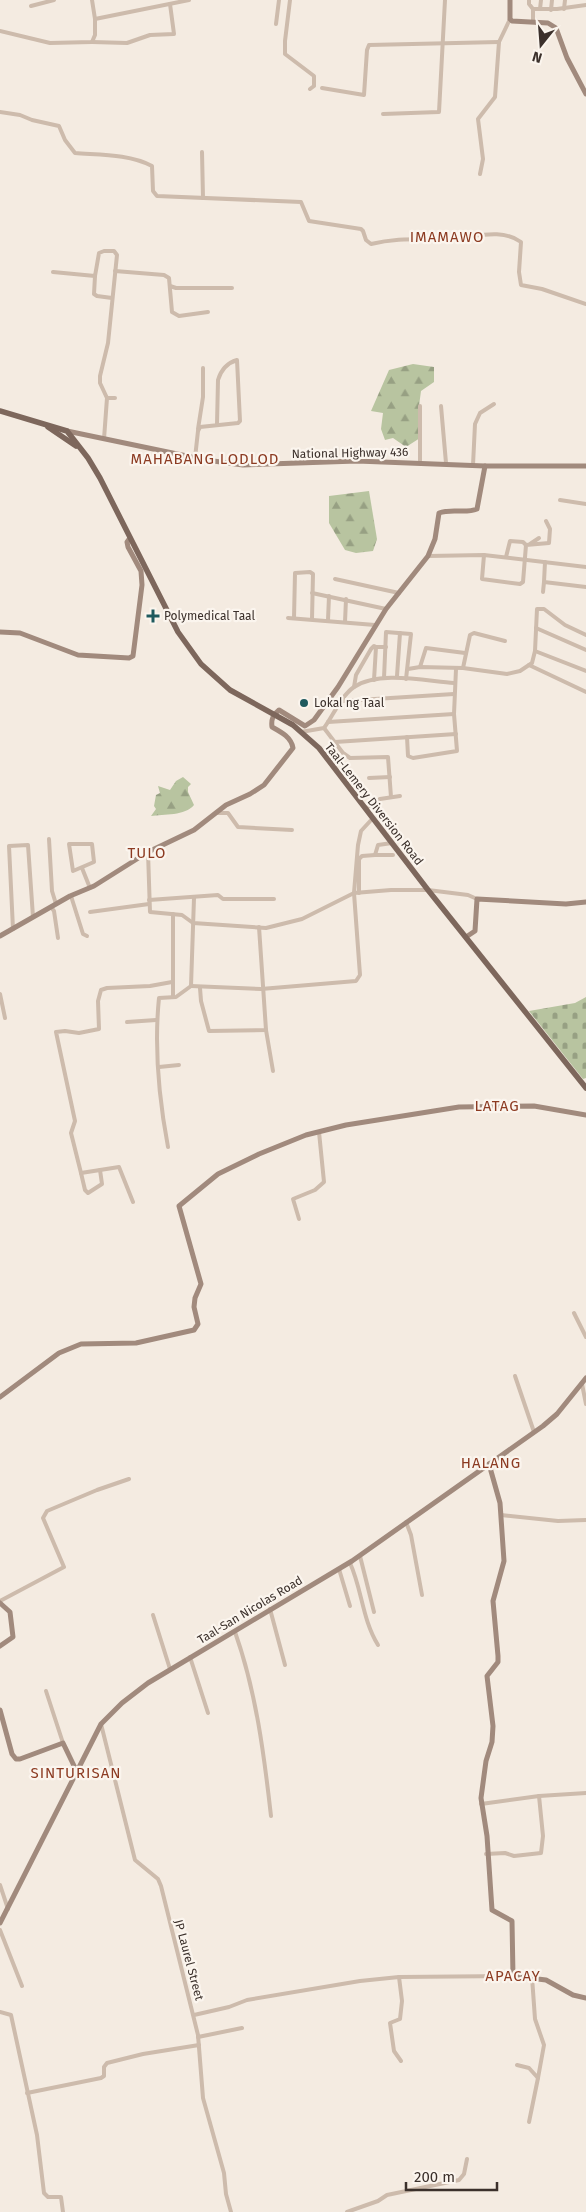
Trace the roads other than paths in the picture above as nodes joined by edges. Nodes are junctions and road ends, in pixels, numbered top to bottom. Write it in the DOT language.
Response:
graph roads {
  1 [pos="54,0"];
  2 [pos="92,0"];
  3 [pos="189,0"];
  4 [pos="279,0"];
  5 [pos="290,0"];
  6 [pos="445,0"];
  7 [pos="510,0"];
  8 [pos="529,0"];
  9 [pos="541,0"];
  10 [pos="552,0"];
  11 [pos="565,0"];
  12 [pos="170,4"];
  13 [pos="586,5"];
  14 [pos="31,6"];
  15 [pos="540,9"];
  16 [pos="564,9"];
  17 [pos="533,10"];
  18 [pos="551,10"];
  19 [pos="95,19"];
  20 [pos="510,19"];
  21 [pos="533,22"];
  22 [pos="276,24"];
  23 [pos="0,31"];
  24 [pos="92,42"];
  25 [pos="499,42"];
  26 [pos="443,43"];
  27 [pos="322,88"];
  28 [pos="310,89"];
  29 [pos="586,94"];
  30 [pos="0,112"];
  31 [pos="383,114"];
  32 [pos="202,152"];
  33 [pos="480,174"];
  34 [pos="203,198"];
  35 [pos="53,272"];
  36 [pos="115,272"];
  37 [pos="95,276"];
  38 [pos="170,286"];
  39 [pos="232,288"];
  40 [pos="112,298"];
  41 [pos="586,304"];
  42 [pos="208,312"];
  43 [pos="203,368"];
  44 [pos="107,398"];
  45 [pos="115,398"];
  46 [pos="494,404"];
  47 [pos="420,406"];
  48 [pos="440,406"];
  49 [pos="0,411"];
  50 [pos="42,424"];
  51 [pos="217,424"];
  52 [pos="67,431"];
  53 [pos="198,431"];
  54 [pos="83,435"];
  55 [pos="104,439"];
  56 [pos="78,446"];
  57 [pos="195,458"];
  58 [pos="420,462"];
  59 [pos="446,463"];
  60 [pos="473,465"];
  61 [pos="485,466"];
  62 [pos="586,466"];
  63 [pos="560,500"];
  64 [pos="586,504"];
  65 [pos="546,521"];
  66 [pos="130,538"];
  67 [pos="539,538"];
  68 [pos="528,545"];
  69 [pos="484,555"];
  70 [pos="428,556"];
  71 [pos="506,557"];
  72 [pos="523,560"];
  73 [pos="545,562"];
  74 [pos="586,567"];
  75 [pos="335,579"];
  76 [pos="544,582"];
  77 [pos="586,587"];
  78 [pos="543,592"];
  79 [pos="312,593"];
  80 [pos="399,593"];
  81 [pos="329,596"];
  82 [pos="346,599"];
  83 [pos="386,609"];
  84 [pos="288,618"];
  85 [pos="294,618"];
  86 [pos="312,619"];
  87 [pos="328,620"];
  88 [pos="345,622"];
  89 [pos="375,625"];
  90 [pos="536,628"];
  91 [pos="0,632"];
  92 [pos="400,633"];
  93 [pos="586,635"];
  94 [pos="505,642"];
  95 [pos="386,647"];
  96 [pos="376,648"];
  97 [pos="586,650"];
  98 [pos="535,651"];
  99 [pos="466,653"];
  100 [pos="529,665"];
  101 [pos="420,667"];
  102 [pos="463,668"];
  103 [pos="408,669"];
  104 [pos="456,669"];
  105 [pos="586,671"];
  106 [pos="397,676"];
  107 [pos="384,678"];
  108 [pos="406,679"];
  109 [pos="374,680"];
  110 [pos="454,683"];
  111 [pos="354,687"];
  112 [pos="586,692"];
  113 [pos="454,694"];
  114 [pos="342,700"];
  115 [pos="274,714"];
  116 [pos="454,714"];
  117 [pos="328,722"];
  118 [pos="324,728"];
  119 [pos="301,732"];
  120 [pos="456,734"];
  121 [pos="407,737"];
  122 [pos="335,742"];
  123 [pos="390,777"];
  124 [pos="369,778"];
  125 [pos="400,796"];
  126 [pos="391,797"];
  127 [pos="366,808"];
  128 [pos="218,813"];
  129 [pos="373,818"];
  130 [pos="292,830"];
  131 [pos="49,839"];
  132 [pos="392,843"];
  133 [pos="148,852"];
  134 [pos="375,855"];
  135 [pos="394,855"];
  136 [pos="82,868"];
  137 [pos="90,888"];
  138 [pos="428,890"];
  139 [pos="356,893"];
  140 [pos="71,896"];
  141 [pos="194,898"];
  142 [pos="477,899"];
  143 [pos="274,900"];
  144 [pos="149,902"];
  145 [pos="586,902"];
  146 [pos="54,906"];
  147 [pos="90,912"];
  148 [pos="173,914"];
  149 [pos="33,917"];
  150 [pos="193,923"];
  151 [pos="259,927"];
  152 [pos="13,928"];
  153 [pos="0,936"];
  154 [pos="87,936"];
  155 [pos="58,938"];
  156 [pos="466,938"];
  157 [pos="172,982"];
  158 [pos="191,986"];
  159 [pos="200,988"];
  160 [pos="263,988"];
  161 [pos="0,994"];
  162 [pos="173,997"];
  163 [pos="5,1018"];
  164 [pos="156,1020"];
  165 [pos="128,1022"];
  166 [pos="266,1030"];
  167 [pos="179,1065"];
  168 [pos="159,1067"];
  169 [pos="273,1071"];
  170 [pos="586,1088"];
  171 [pos="586,1114"];
  172 [pos="318,1132"];
  173 [pos="168,1148"];
  174 [pos="100,1170"];
  175 [pos="81,1173"];
  176 [pos="133,1202"];
  177 [pos="298,1219"];
  178 [pos="574,1313"];
  179 [pos="586,1337"];
  180 [pos="515,1376"];
  181 [pos="586,1378"];
  182 [pos="581,1383"];
  183 [pos="0,1397"];
  184 [pos="586,1404"];
  185 [pos="534,1432"];
  186 [pos="489,1464"];
  187 [pos="129,1479"];
  188 [pos="501,1514"];
  189 [pos="586,1520"];
  190 [pos="406,1522"];
  191 [pos="360,1556"];
  192 [pos="350,1563"];
  193 [pos="339,1569"];
  194 [pos="422,1595"];
  195 [pos="0,1602"];
  196 [pos="350,1606"];
  197 [pos="270,1609"];
  198 [pos="374,1612"];
  199 [pos="153,1615"];
  200 [pos="235,1632"];
  201 [pos="378,1645"];
  202 [pos="0,1646"];
  203 [pos="190,1658"];
  204 [pos="284,1665"];
  205 [pos="170,1669"];
  206 [pos="46,1691"];
  207 [pos="0,1710"];
  208 [pos="208,1713"];
  209 [pos="101,1724"];
  210 [pos="63,1743"];
  211 [pos="76,1772"];
  212 [pos="586,1793"];
  213 [pos="539,1796"];
  214 [pos="481,1804"];
  215 [pos="270,1816"];
  216 [pos="486,1854"];
  217 [pos="0,1885"];
  218 [pos="8,1909"];
  219 [pos="0,1923"];
  220 [pos="0,1930"];
  221 [pos="513,1976"];
  222 [pos="399,1977"];
  223 [pos="532,1978"];
  224 [pos="22,1986"];
  225 [pos="586,1998"];
  226 [pos="0,2012"];
  227 [pos="194,2014"];
  228 [pos="242,2028"];
  229 [pos="198,2037"];
  230 [pos="199,2044"];
  231 [pos="401,2061"];
  232 [pos="517,2065"];
  233 [pos="538,2078"];
  234 [pos="27,2093"];
  235 [pos="529,2122"];
  236 [pos="468,2158"];
  237 [pos="63,2212"];
  238 [pos="231,2212"];
  239 [pos="347,2212"];
  1 -- 14 [label="street"];
  2 -- 19 [label="street"];
  3 -- 12 [label="street"];
  4 -- 22 [label="street"];
  5 -- 28 [label="street"];
  6 -- 26 [label="street"];
  7 -- 20 [label="street"];
  8 -- 17 [label="street"];
  9 -- 15 [label="street"];
  10 -- 18 [label="street"];
  11 -- 16 [label="street"];
  12 -- 19 [label="street"];
  12 -- 24 [label="street"];
  13 -- 16 [label="street"];
  15 -- 17 [label="street"];
  15 -- 18 [label="street"];
  16 -- 18 [label="street"];
  17 -- 21 [label="street"];
  19 -- 24 [label="street"];
  20 -- 21 [label="street"];
  20 -- 25 [label="street"];
  21 -- 29 [label="street"];
  23 -- 24 [label="street"];
  25 -- 26 [label="street"];
  25 -- 33 [label="street"];
  26 -- 27 [label="street"];
  26 -- 31 [label="street"];
  30 -- 34 [label="street"];
  32 -- 34 [label="street"];
  34 -- 41 [label="street"];
  35 -- 37 [label="street"];
  36 -- 37 [label="street"];
  36 -- 38 [label="street"];
  36 -- 40 [label="street"];
  37 -- 40 [label="street"];
  38 -- 39 [label="street"];
  38 -- 42 [label="street"];
  40 -- 44 [label="street"];
  43 -- 53 [label="street"];
  44 -- 45 [label="street"];
  44 -- 55 [label="street"];
  46 -- 60 [label="street"];
  47 -- 58 [label="street"];
  48 -- 59 [label="street"];
  49 -- 50 [label="main road, National Highway 436"];
  50 -- 52 [label="main road, National Highway 436"];
  50 -- 56 [label="main road, Taal-Lemery Diversion Road"];
  51 -- 51 [label="street"];
  51 -- 53 [label="street"];
  52 -- 54 [label="street, National Highway 436"];
  52 -- 56 [label="main road, Taal-Lemery Diversion Road"];
  53 -- 57 [label="street"];
  54 -- 55 [label="street, National Highway 436"];
  54 -- 56 [label="street"];
  55 -- 57 [label="street, National Highway 436"];
  56 -- 66 [label="main road, Taal-Lemery Diversion Road"];
  57 -- 58 [label="street, National Highway 436"];
  58 -- 59 [label="street, National Highway 436"];
  59 -- 60 [label="street, National Highway 436"];
  60 -- 61 [label="street, National Highway 436"];
  61 -- 62 [label="street, National Highway 436"];
  61 -- 70 [label="street"];
  63 -- 64 [label="street"];
  65 -- 68 [label="street"];
  66 -- 91 [label="street"];
  66 -- 115 [label="main road, Taal-Lemery Diversion Road"];
  67 -- 68 [label="street"];
  68 -- 71 [label="street"];
  68 -- 72 [label="street"];
  69 -- 70 [label="street"];
  69 -- 71 [label="street"];
  69 -- 72 [label="street"];
  70 -- 80 [label="street"];
  71 -- 72 [label="street"];
  72 -- 73 [label="street"];
  73 -- 74 [label="street"];
  73 -- 76 [label="street"];
  75 -- 80 [label="street"];
  76 -- 77 [label="street"];
  76 -- 78 [label="street"];
  79 -- 81 [label="street"];
  79 -- 85 [label="street"];
  79 -- 86 [label="street"];
  80 -- 83 [label="street"];
  81 -- 82 [label="street"];
  81 -- 87 [label="street"];
  82 -- 83 [label="street"];
  82 -- 88 [label="street"];
  83 -- 89 [label="street"];
  84 -- 85 [label="street"];
  85 -- 86 [label="street"];
  86 -- 87 [label="street"];
  87 -- 88 [label="street"];
  88 -- 89 [label="street"];
  89 -- 115 [label="street"];
  90 -- 93 [label="street"];
  90 -- 97 [label="street"];
  90 -- 98 [label="street"];
  92 -- 95 [label="street"];
  92 -- 103 [label="street"];
  92 -- 106 [label="street"];
  94 -- 99 [label="street"];
  95 -- 96 [label="street"];
  95 -- 107 [label="street"];
  96 -- 109 [label="street"];
  96 -- 111 [label="street"];
  98 -- 100 [label="street"];
  98 -- 105 [label="street"];
  99 -- 101 [label="street"];
  99 -- 102 [label="street"];
  100 -- 102 [label="street"];
  100 -- 112 [label="street"];
  101 -- 103 [label="street"];
  101 -- 104 [label="street"];
  102 -- 104 [label="street"];
  103 -- 108 [label="street"];
  104 -- 110 [label="street"];
  106 -- 107 [label="street"];
  106 -- 108 [label="street"];
  107 -- 109 [label="street"];
  108 -- 110 [label="street"];
  109 -- 111 [label="street"];
  110 -- 113 [label="street"];
  111 -- 114 [label="street"];
  113 -- 114 [label="street"];
  113 -- 116 [label="street"];
  114 -- 117 [label="street"];
  115 -- 119 [label="main road, Taal-Lemery Diversion Road"];
  115 -- 128 [label="street"];
  116 -- 117 [label="street"];
  116 -- 120 [label="street"];
  117 -- 118 [label="street"];
  118 -- 119 [label="street"];
  118 -- 122 [label="street"];
  119 -- 127 [label="main road, Taal-Lemery Diversion Road"];
  120 -- 121 [label="street"];
  120 -- 121 [label="street"];
  121 -- 122 [label="street"];
  122 -- 123 [label="street"];
  123 -- 124 [label="street"];
  123 -- 126 [label="street"];
  125 -- 126 [label="street"];
  126 -- 127 [label="street"];
  127 -- 129 [label="main road, Taal-Lemery Diversion Road"];
  128 -- 130 [label="street"];
  128 -- 133 [label="street"];
  129 -- 132 [label="main road, Taal-Lemery Diversion Road"];
  129 -- 139 [label="street"];
  131 -- 146 [label="street"];
  132 -- 134 [label="street"];
  132 -- 138 [label="main road, Taal-Lemery Diversion Road"];
  133 -- 137 [label="street"];
  133 -- 144 [label="street"];
  134 -- 135 [label="street"];
  134 -- 139 [label="street"];
  136 -- 136 [label="street"];
  136 -- 137 [label="street"];
  137 -- 140 [label="street"];
  138 -- 139 [label="street"];
  138 -- 142 [label="street"];
  138 -- 156 [label="main road, Taal-Lemery Diversion Road"];
  139 -- 151 [label="street"];
  139 -- 160 [label="street"];
  140 -- 146 [label="street"];
  140 -- 154 [label="street"];
  141 -- 143 [label="street"];
  141 -- 144 [label="street"];
  141 -- 150 [label="street"];
  142 -- 145 [label="street"];
  142 -- 156 [label="street"];
  144 -- 147 [label="street"];
  144 -- 148 [label="street"];
  146 -- 149 [label="street"];
  146 -- 155 [label="street"];
  148 -- 150 [label="street"];
  148 -- 157 [label="street"];
  149 -- 152 [label="street"];
  149 -- 152 [label="street"];
  150 -- 151 [label="street"];
  150 -- 158 [label="street"];
  151 -- 160 [label="street"];
  152 -- 153 [label="street"];
  156 -- 170 [label="main road, Taal-Lemery Diversion Road"];
  157 -- 162 [label="street"];
  157 -- 175 [label="street"];
  158 -- 159 [label="street"];
  158 -- 162 [label="street"];
  159 -- 160 [label="street"];
  159 -- 166 [label="street"];
  160 -- 166 [label="street"];
  161 -- 163 [label="street"];
  162 -- 164 [label="street"];
  164 -- 165 [label="street"];
  164 -- 168 [label="street"];
  166 -- 169 [label="street"];
  167 -- 168 [label="street"];
  168 -- 173 [label="street"];
  171 -- 172 [label="street"];
  172 -- 177 [label="street"];
  172 -- 183 [label="street"];
  174 -- 175 [label="street"];
  174 -- 175 [label="street"];
  174 -- 176 [label="street"];
  178 -- 179 [label="street"];
  180 -- 185 [label="street"];
  181 -- 182 [label="street, Taal-San Nicolas Road"];
  182 -- 184 [label="street"];
  182 -- 185 [label="street, Taal-San Nicolas Road"];
  185 -- 186 [label="street, Taal-San Nicolas Road"];
  186 -- 188 [label="street"];
  186 -- 190 [label="street, Taal-San Nicolas Road"];
  187 -- 195 [label="street"];
  188 -- 189 [label="street"];
  188 -- 214 [label="street"];
  190 -- 191 [label="street, Taal-San Nicolas Road"];
  190 -- 194 [label="street"];
  191 -- 192 [label="street, Taal-San Nicolas Road"];
  191 -- 198 [label="street"];
  192 -- 193 [label="street, Taal-San Nicolas Road"];
  192 -- 201 [label="street"];
  193 -- 196 [label="street"];
  193 -- 197 [label="street, Taal-San Nicolas Road"];
  195 -- 202 [label="street"];
  197 -- 200 [label="street, Taal-San Nicolas Road"];
  197 -- 204 [label="street"];
  199 -- 205 [label="street"];
  200 -- 203 [label="street, Taal-San Nicolas Road"];
  200 -- 215 [label="street"];
  203 -- 205 [label="street, Taal-San Nicolas Road"];
  203 -- 208 [label="street"];
  205 -- 209 [label="street, Taal-San Nicolas Road"];
  206 -- 210 [label="street"];
  207 -- 210 [label="street"];
  209 -- 211 [label="street, Taal-San Nicolas Road"];
  209 -- 227 [label="street, JP Laurel Street"];
  210 -- 211 [label="street"];
  211 -- 218 [label="street, Taal-San Nicolas Road"];
  212 -- 213 [label="street"];
  213 -- 214 [label="street"];
  213 -- 216 [label="street"];
  214 -- 216 [label="street"];
  216 -- 221 [label="street"];
  217 -- 218 [label="street"];
  218 -- 219 [label="street, Taal-San Nicolas Road"];
  220 -- 224 [label="street"];
  221 -- 222 [label="street"];
  221 -- 223 [label="street"];
  222 -- 227 [label="street"];
  222 -- 231 [label="street"];
  223 -- 225 [label="street"];
  223 -- 233 [label="street"];
  226 -- 234 [label="street"];
  227 -- 229 [label="street, JP Laurel Street"];
  228 -- 229 [label="street"];
  229 -- 230 [label="street, JP Laurel Street"];
  230 -- 234 [label="street"];
  230 -- 238 [label="street, JP Laurel Street"];
  232 -- 233 [label="street"];
  233 -- 235 [label="street"];
  234 -- 237 [label="street"];
  236 -- 239 [label="street"];
}
